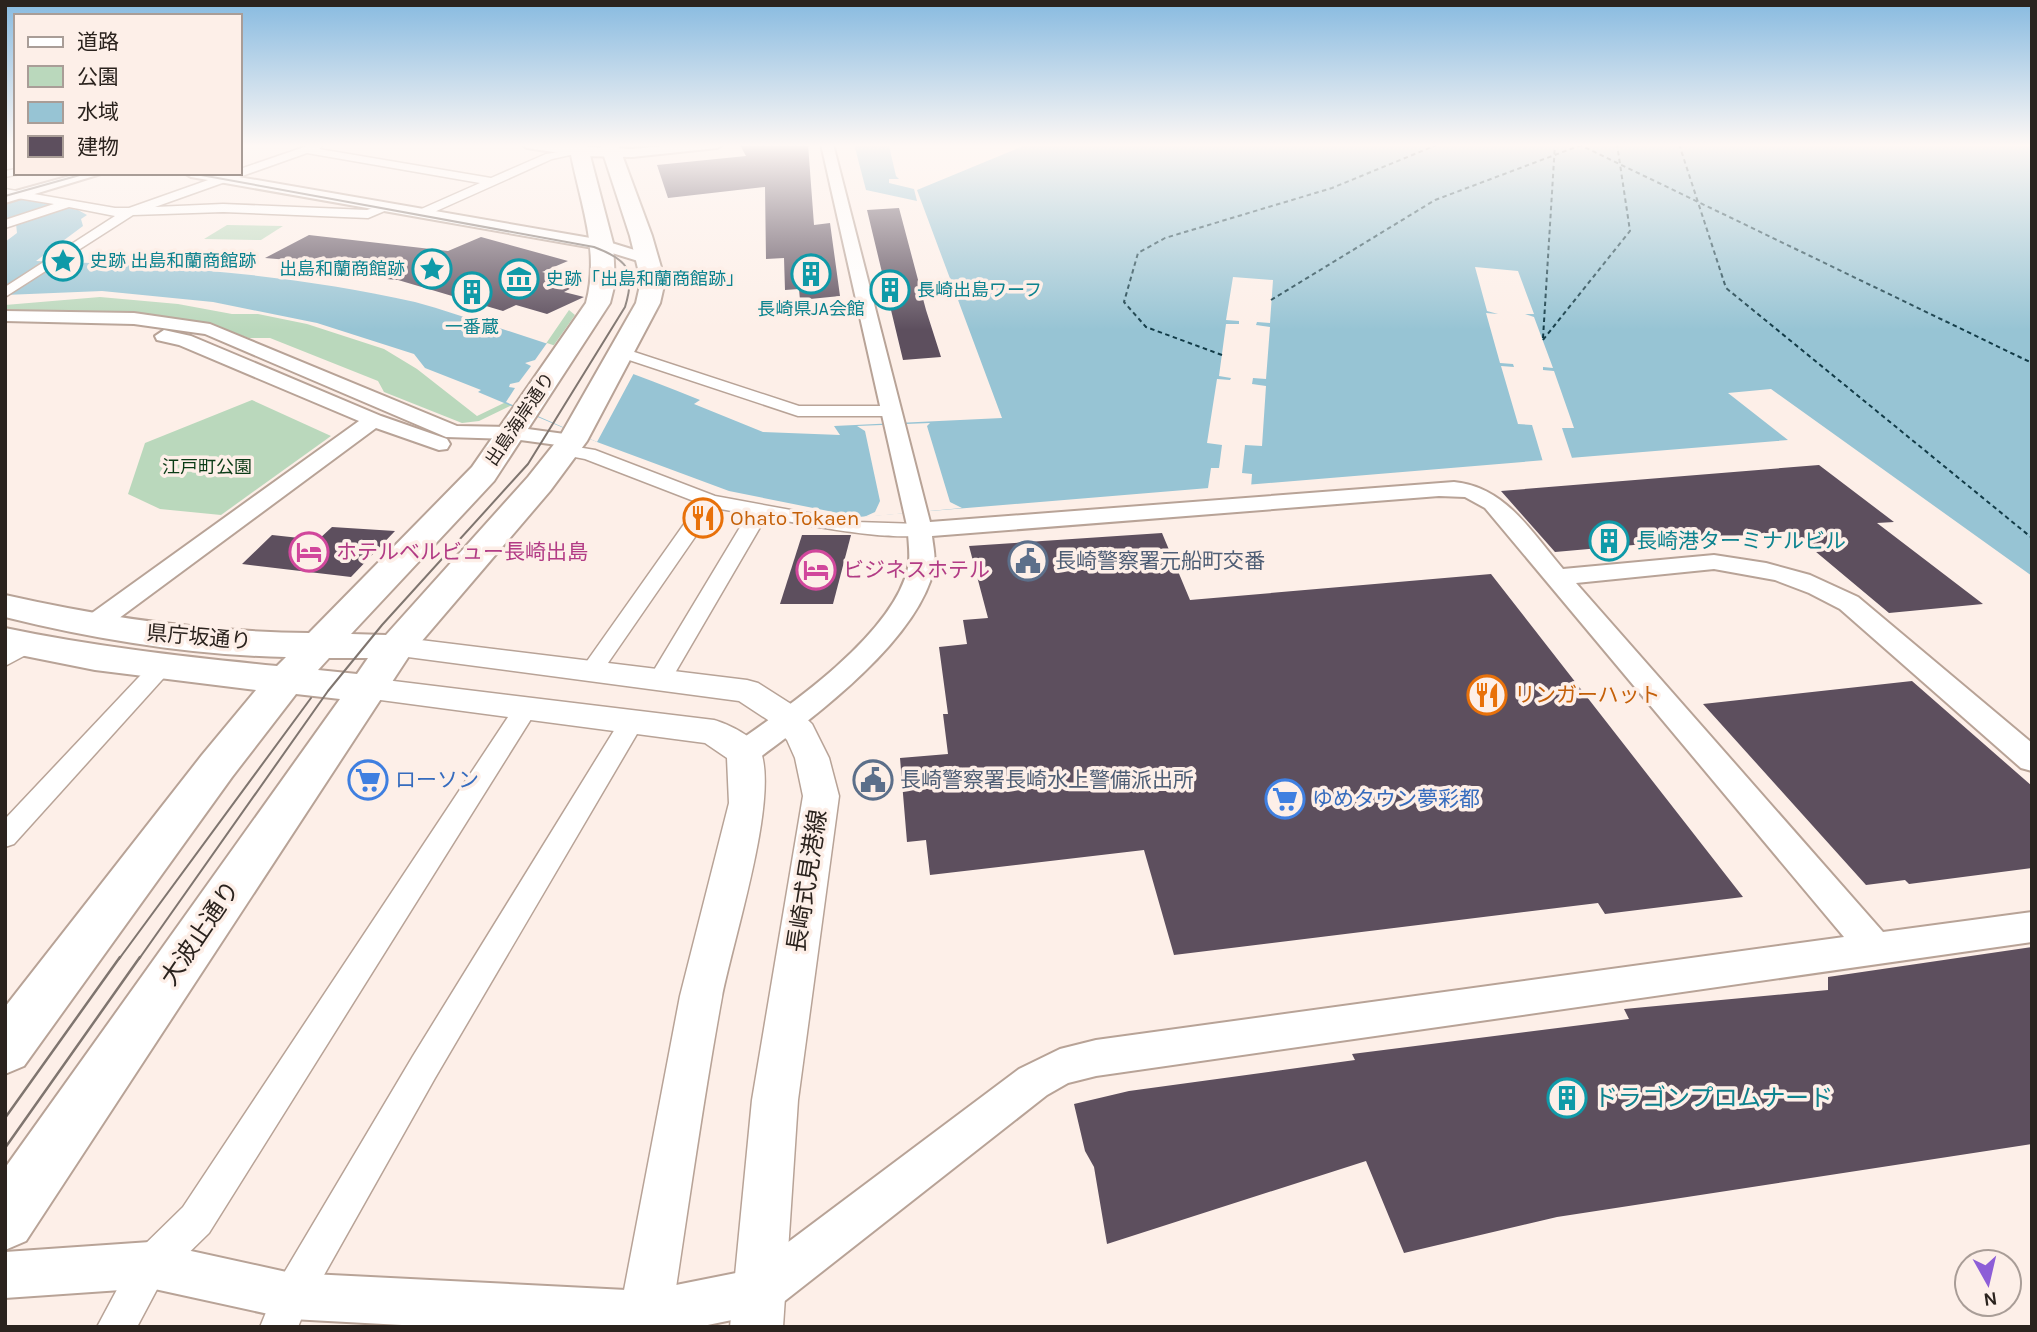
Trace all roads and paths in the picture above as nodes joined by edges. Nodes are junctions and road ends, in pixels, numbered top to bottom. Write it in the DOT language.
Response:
graph roads {
  1 [pos="60,206"];
  2 [pos="91,206"];
  3 [pos="146,206"];
  4 [pos="384,206"];
  5 [pos="438,206"];
  6 [pos="592,206"];
  7 [pos="630,206"];
  8 [pos="842,206"];
  9 [pos="388,207"];
  10 [pos="129,212"];
  11 [pos="423,213"];
  12 [pos="5,224"];
  13 [pos="602,245"];
  14 [pos="648,259"];
  15 [pos="5,293"];
  16 [pos="5,316"];
  17 [pos="5,326"];
  18 [pos="619,352"];
  19 [pos="891,416"];
  20 [pos="374,420"];
  21 [pos="513,431"];
  22 [pos="568,445"];
  23 [pos="710,501"];
  24 [pos="760,510"];
  25 [pos="917,522"];
  26 [pos="1556,577"];
  27 [pos="5,606"];
  28 [pos="94,624"];
  29 [pos="320,644"];
  30 [pos="396,647"];
  31 [pos="13,648"];
  32 [pos="162,666"];
  33 [pos="591,671"];
  34 [pos="287,679"];
  35 [pos="660,680"];
  36 [pos="369,689"];
  37 [pos="526,708"];
  38 [pos="790,721"];
  39 [pos="632,722"];
  40 [pos="744,752"];
  41 [pos="2032,760"];
  42 [pos="8,832"];
  43 [pos="2032,927"];
  44 [pos="1875,948"];
  45 [pos="10,1036"];
  46 [pos="5,1220"];
  47 [pos="150,1265"];
  48 [pos="5,1275"];
  49 [pos="758,1309"];
  50 [pos="285,1312"];
  51 [pos="645,1320"];
  52 [pos="116,1327"];
  1 -- 12 [label="street"];
  2 -- 10 [label="street"];
  3 -- 10 [label="street"];
  4 -- 9 [label="street"];
  5 -- 11 [label="street"];
  6 -- 13 [label="highway, 出島海岸通り"];
  7 -- 14 [label="highway"];
  8 -- 19 [label="street"];
  9 -- 10 [label="street"];
  9 -- 11 [label="street"];
  10 -- 15 [label="street"];
  11 -- 13 [label="street"];
  13 -- 14 [label="street"];
  13 -- 21 [label="highway, 出島海岸通り"];
  14 -- 18 [label="highway"];
  16 -- 21 [label="street"];
  17 -- 20 [label="street"];
  18 -- 19 [label="street"];
  18 -- 22 [label="highway"];
  19 -- 25 [label="street"];
  20 -- 21 [label="street"];
  20 -- 28 [label="street"];
  21 -- 22 [label="street"];
  21 -- 29 [label="highway, 出島海岸通り"];
  22 -- 23 [label="street"];
  22 -- 30 [label="highway"];
  23 -- 24 [label="street"];
  23 -- 33 [label="street"];
  24 -- 25 [label="street"];
  24 -- 35 [label="street"];
  25 -- 26 [label="street"];
  25 -- 38 [label="street"];
  26 -- 41 [label="street"];
  26 -- 44 [label="street"];
  27 -- 28 [label="highway, 県庁坂通り"];
  28 -- 29 [label="highway, 県庁坂通り"];
  29 -- 30 [label="highway, 県庁坂通り"];
  29 -- 34 [label="highway"];
  30 -- 33 [label="main road, 長崎式見港線"];
  30 -- 36 [label="highway, 大波止通り"];
  31 -- 32 [label="highway, 県庁坂通り"];
  32 -- 34 [label="highway, 県庁坂通り"];
  32 -- 42 [label="street"];
  33 -- 35 [label="main road, 長崎式見港線"];
  34 -- 36 [label="highway, 県庁坂通り"];
  34 -- 45 [label="highway"];
  35 -- 38 [label="main road, 長崎式見港線"];
  36 -- 37 [label="main road"];
  36 -- 46 [label="highway, 大波止通り"];
  37 -- 39 [label="main road"];
  37 -- 47 [label="street"];
  38 -- 40 [label="street"];
  38 -- 49 [label="main road, 長崎式見港線"];
  39 -- 40 [label="main road"];
  39 -- 50 [label="street"];
  40 -- 51 [label="main road"];
  43 -- 44 [label="street"];
  44 -- 49 [label="street"];
  47 -- 48 [label="street"];
  47 -- 50 [label="street"];
  47 -- 52 [label="street"];
  49 -- 51 [label="street"];
  50 -- 51 [label="street"];
}
